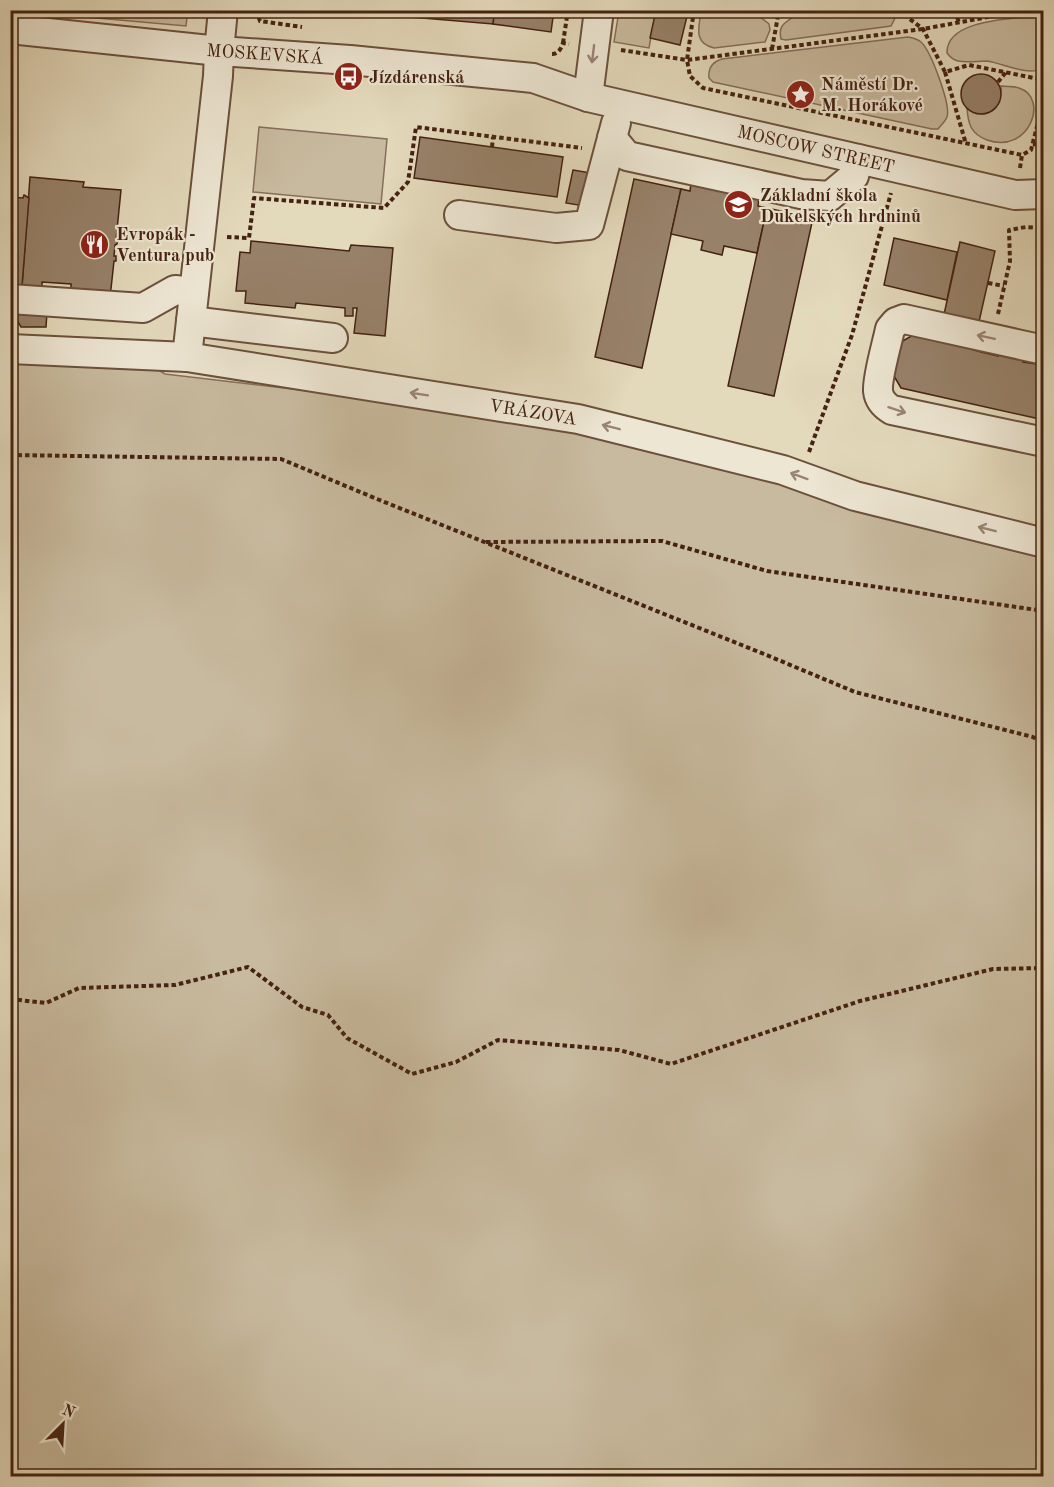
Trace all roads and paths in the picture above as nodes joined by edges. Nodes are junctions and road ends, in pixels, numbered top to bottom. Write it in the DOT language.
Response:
graph roads {
  1 [pos="184,10"];
  2 [pos="198,10"];
  3 [pos="223,10"];
  4 [pos="568,10"];
  5 [pos="599,10"];
  6 [pos="694,10"];
  7 [pos="764,10"];
  8 [pos="789,10"];
  9 [pos="898,10"];
  10 [pos="955,10"];
  11 [pos="1036,10"];
  12 [pos="778,16"];
  13 [pos="959,23"];
  14 [pos="10,29"];
  15 [pos="922,29"];
  16 [pos="563,44"];
  17 [pos="594,46"];
  18 [pos="772,49"];
  19 [pos="219,51"];
  20 [pos="687,60"];
  21 [pos="945,72"];
  22 [pos="1006,72"];
  23 [pos="1044,80"];
  24 [pos="998,82"];
  25 [pos="588,97"];
  26 [pos="1044,99"];
  27 [pos="618,104"];
  28 [pos="493,136"];
  29 [pos="966,144"];
  30 [pos="1033,144"];
  31 [pos="610,145"];
  32 [pos="1044,146"];
  33 [pos="492,147"];
  34 [pos="858,159"];
  35 [pos="894,184"];
  36 [pos="1044,194"];
  37 [pos="459,215"];
  38 [pos="1040,228"];
  39 [pos="217,237"];
  40 [pos="988,283"];
  41 [pos="1004,286"];
  42 [pos="194,292"];
  43 [pos="10,299"];
  44 [pos="998,315"];
  45 [pos="191,321"];
  46 [pos="333,338"];
  47 [pos="10,350"];
  48 [pos="1044,350"];
  49 [pos="187,357"];
  50 [pos="1044,442"];
  51 [pos="10,455"];
  52 [pos="800,476"];
  53 [pos="483,542"];
  54 [pos="1044,543"];
  55 [pos="1044,611"];
  56 [pos="1044,745"];
  57 [pos="1044,968"];
  58 [pos="10,999"];
  1 -- 2 [label="path"];
  3 -- 19 [label="street"];
  4 -- 16 [label="path"];
  5 -- 17 [label="street"];
  6 -- 20 [label="path"];
  7 -- 12 [label="path"];
  8 -- 12 [label="path"];
  9 -- 15 [label="path"];
  10 -- 13 [label="path"];
  11 -- 13 [label="path"];
  12 -- 18 [label="path"];
  13 -- 15 [label="path"];
  14 -- 19 [label="street, MOSKEVSKÁ"];
  15 -- 18 [label="path"];
  15 -- 21 [label="path"];
  17 -- 20 [label="path"];
  17 -- 25 [label="street, one-way"];
  18 -- 20 [label="path"];
  19 -- 25 [label="street, MOSKEVSKÁ"];
  19 -- 42 [label="street"];
  20 -- 29 [label="path"];
  21 -- 22 [label="path"];
  21 -- 29 [label="path"];
  22 -- 23 [label="path"];
  22 -- 24 [label="path"];
  25 -- 27 [label="street, MOSCOW STREET"];
  26 -- 30 [label="path"];
  27 -- 31 [label="street"];
  27 -- 34 [label="street, MOSCOW STREET"];
  28 -- 31 [label="path"];
  28 -- 33 [label="path"];
  28 -- 39 [label="path"];
  29 -- 30 [label="path"];
  30 -- 32 [label="path"];
  31 -- 34 [label="street"];
  31 -- 37 [label="street"];
  34 -- 36 [label="street, MOSCOW STREET"];
  35 -- 52 [label="path"];
  38 -- 41 [label="path"];
  40 -- 41 [label="path"];
  41 -- 44 [label="path"];
  42 -- 43 [label="street"];
  42 -- 45 [label="street"];
  45 -- 46 [label="street"];
  45 -- 49 [label="street"];
  47 -- 49 [label="street, VRÁZOVA"];
  48 -- 50 [label="street, one-way"];
  52 -- 49 [label="street, VRÁZOVA, one-way"];
  51 -- 53 [label="path"];
  54 -- 52 [label="street, VRÁZOVA, one-way"];
  53 -- 55 [label="path"];
  53 -- 56 [label="path"];
  57 -- 58 [label="path"];
}
